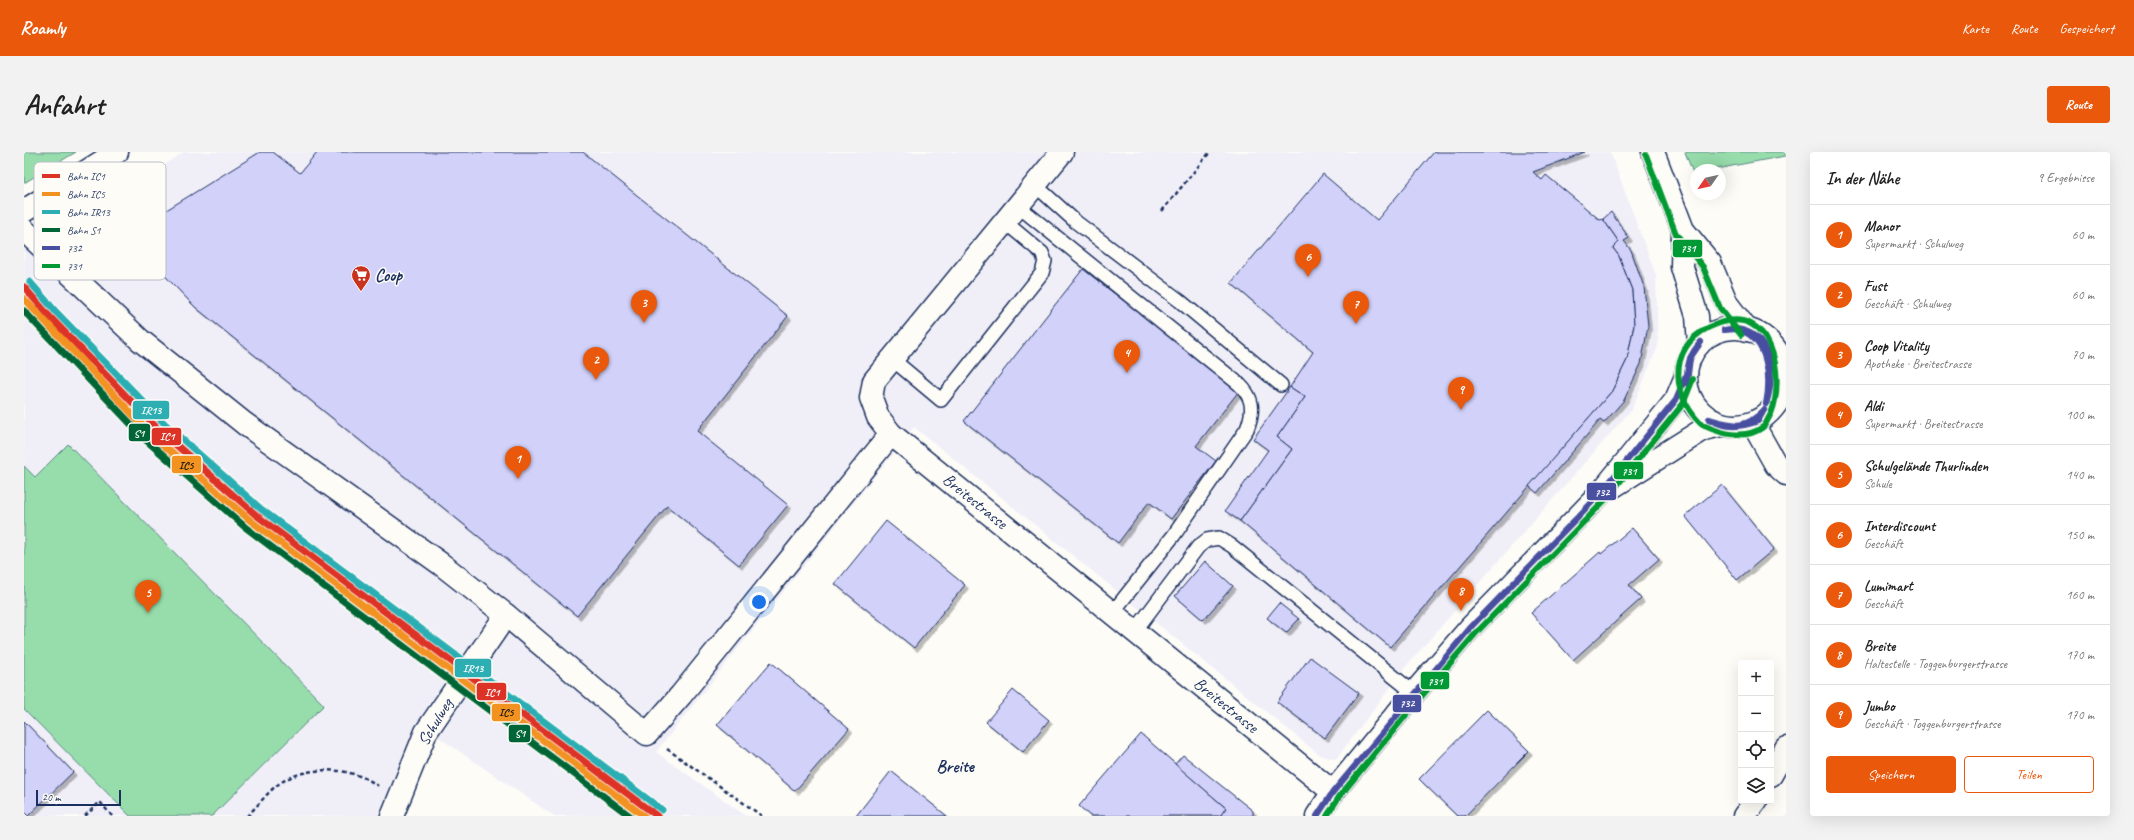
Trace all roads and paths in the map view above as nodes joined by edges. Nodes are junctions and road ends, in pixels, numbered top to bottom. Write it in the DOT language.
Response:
graph roads {
  1 [pos="117,152"];
  2 [pos="1062,152"];
  3 [pos="1210,152"];
  4 [pos="1653,152"];
  5 [pos="101,162"];
  6 [pos="1035,185"];
  7 [pos="34,204"];
  8 [pos="24,211"];
  9 [pos="1162,211"];
  10 [pos="1011,214"];
  11 [pos="24,230"];
  12 [pos="1683,230"];
  13 [pos="34,240"];
  14 [pos="76,280"];
  15 [pos="1755,333"];
  16 [pos="1699,344"];
  17 [pos="1786,344"];
  18 [pos="892,359"];
  19 [pos="1686,376"];
  20 [pos="1281,385"];
  21 [pos="1783,398"];
  22 [pos="1753,424"];
  23 [pos="1721,425"];
  24 [pos="892,434"];
  25 [pos="1786,474"];
  26 [pos="1599,495"];
  27 [pos="1113,612"];
  28 [pos="506,615"];
  29 [pos="1136,631"];
  30 [pos="1414,693"];
  31 [pos="647,734"];
  32 [pos="1786,748"];
  33 [pos="1774,770"];
  34 [pos="1333,792"];
  35 [pos="1754,804"];
  36 [pos="394,808"];
  37 [pos="85,816"];
  38 [pos="112,816"];
  39 [pos="247,816"];
  40 [pos="762,816"];
  41 [pos="1317,816"];
  42 [pos="1744,816"];
  1 -- 5 [label="street"];
  2 -- 6 [label="street, Breitestrasse"];
  3 -- 9 [label="path"];
  4 -- 12 [label="street"];
  6 -- 10 [label="street, Breitestrasse"];
  6 -- 20 [label="lane"];
  7 -- 8 [label="street"];
  10 -- 18 [label="street, Breitestrasse"];
  10 -- 18 [label="lane"];
  10 -- 27 [label="lane"];
  11 -- 13 [label="street"];
  12 -- 15 [label="street"];
  12 -- 16 [label="street"];
  14 -- 28 [label="street"];
  15 -- 16 [label="street"];
  15 -- 17 [label="street"];
  15 -- 21 [label="street"];
  16 -- 19 [label="street"];
  18 -- 24 [label="street, Breitestrasse"];
  19 -- 23 [label="street"];
  19 -- 26 [label="street"];
  21 -- 22 [label="street"];
  22 -- 23 [label="street"];
  22 -- 25 [label="street"];
  23 -- 26 [label="street"];
  24 -- 27 [label="street, Breitestrasse"];
  24 -- 31 [label="street"];
  26 -- 30 [label="street"];
  27 -- 29 [label="street, Breitestrasse"];
  28 -- 31 [label="street"];
  28 -- 36 [label="street, Schulweg"];
  29 -- 30 [label="lane"];
  29 -- 34 [label="street, Breitestrasse"];
  30 -- 34 [label="street"];
  31 -- 40 [label="path"];
  32 -- 33 [label="street"];
  34 -- 41 [label="street"];
  35 -- 42 [label="street"];
  36 -- 39 [label="path"];
  37 -- 38 [label="path"];
}
